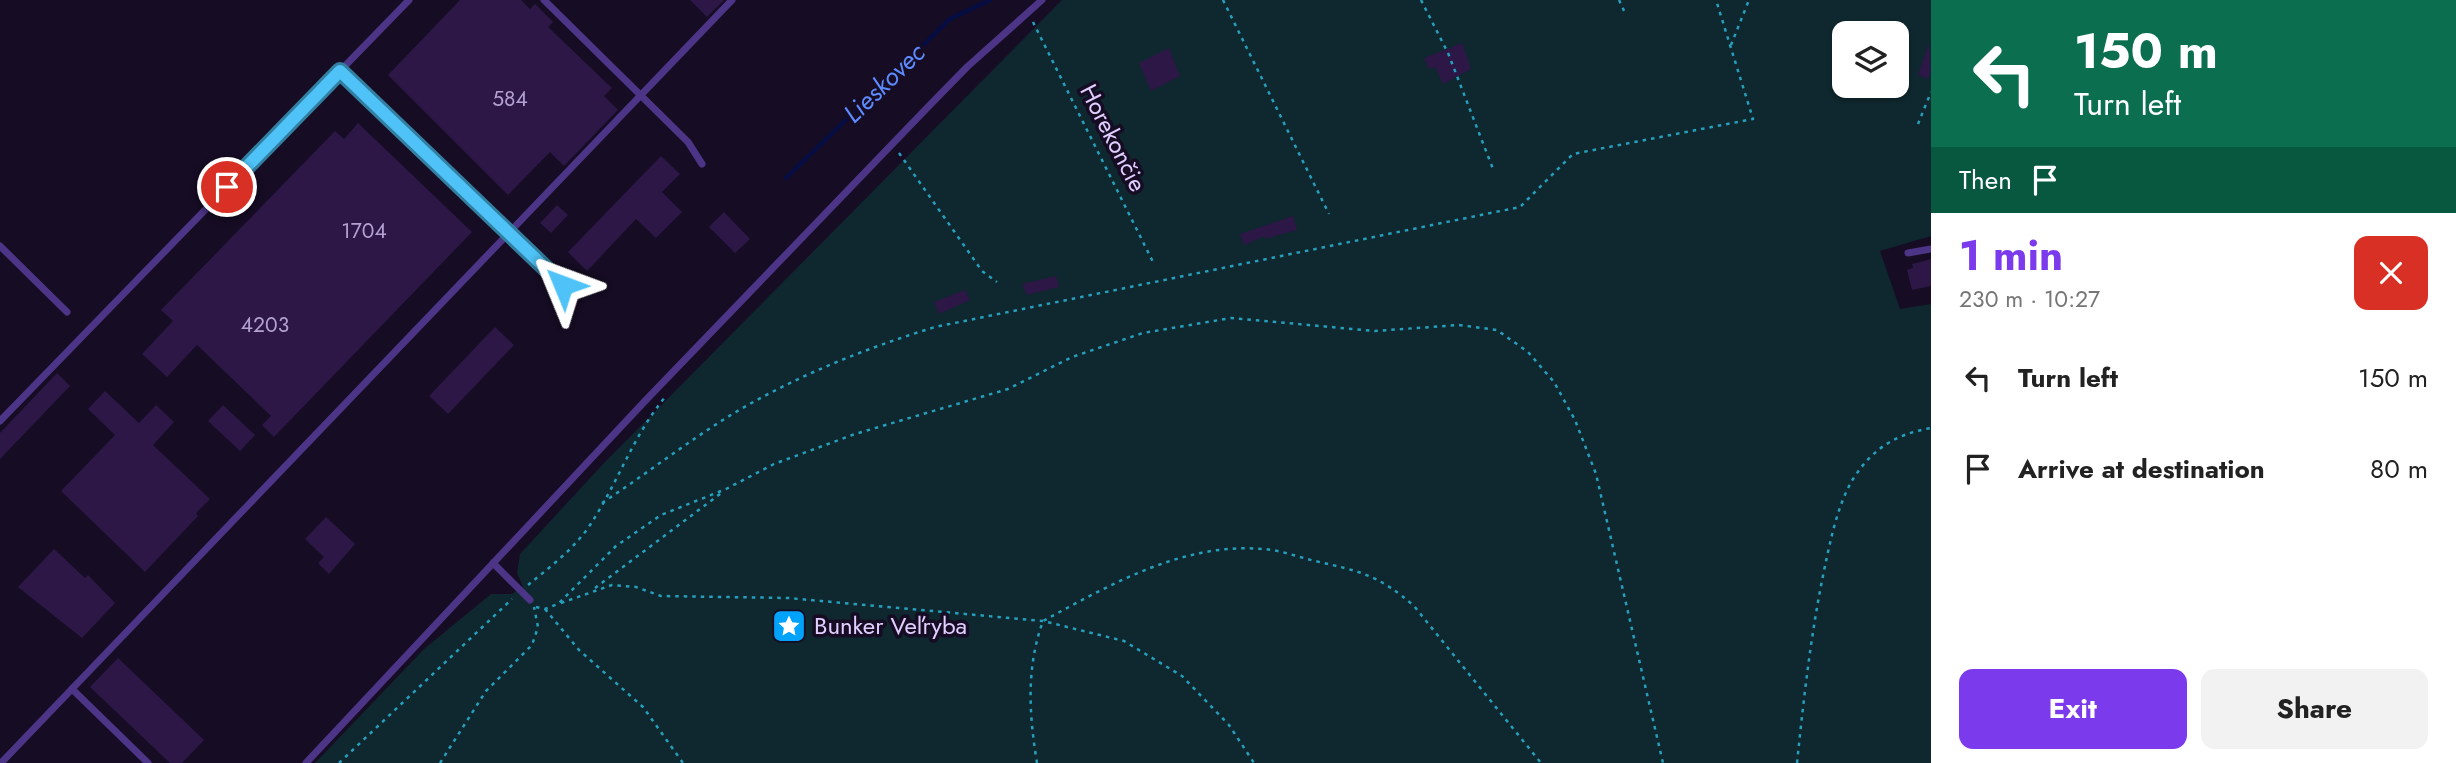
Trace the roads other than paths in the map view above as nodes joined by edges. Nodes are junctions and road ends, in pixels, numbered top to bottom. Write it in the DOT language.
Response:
graph roads {
  1 [pos="408,0"];
  2 [pos="544,0"];
  3 [pos="732,0"];
  4 [pos="1042,0"];
  5 [pos="340,71"];
  6 [pos="641,95"];
  7 [pos="702,164"];
  8 [pos="509,233"];
  9 [pos="0,246"];
  10 [pos="1931,248"];
  11 [pos="1908,253"];
  12 [pos="563,285"];
  13 [pos="67,312"];
  14 [pos="0,421"];
  15 [pos="493,563"];
  16 [pos="532,603"];
  17 [pos="72,689"];
  18 [pos="1,763"];
  19 [pos="148,763"];
  20 [pos="306,763"];
  1 -- 5 [label="lane"];
  2 -- 6 [label="lane"];
  3 -- 6 [label="lane"];
  4 -- 15 [label="lane"];
  5 -- 8 [label="lane"];
  5 -- 14 [label="lane"];
  6 -- 7 [label="lane"];
  6 -- 8 [label="lane"];
  8 -- 12 [label="lane"];
  8 -- 17 [label="lane"];
  9 -- 13 [label="lane"];
  10 -- 11 [label="lane"];
  15 -- 16 [label="lane"];
  15 -- 20 [label="lane"];
  17 -- 18 [label="lane"];
  17 -- 19 [label="lane"];
}
